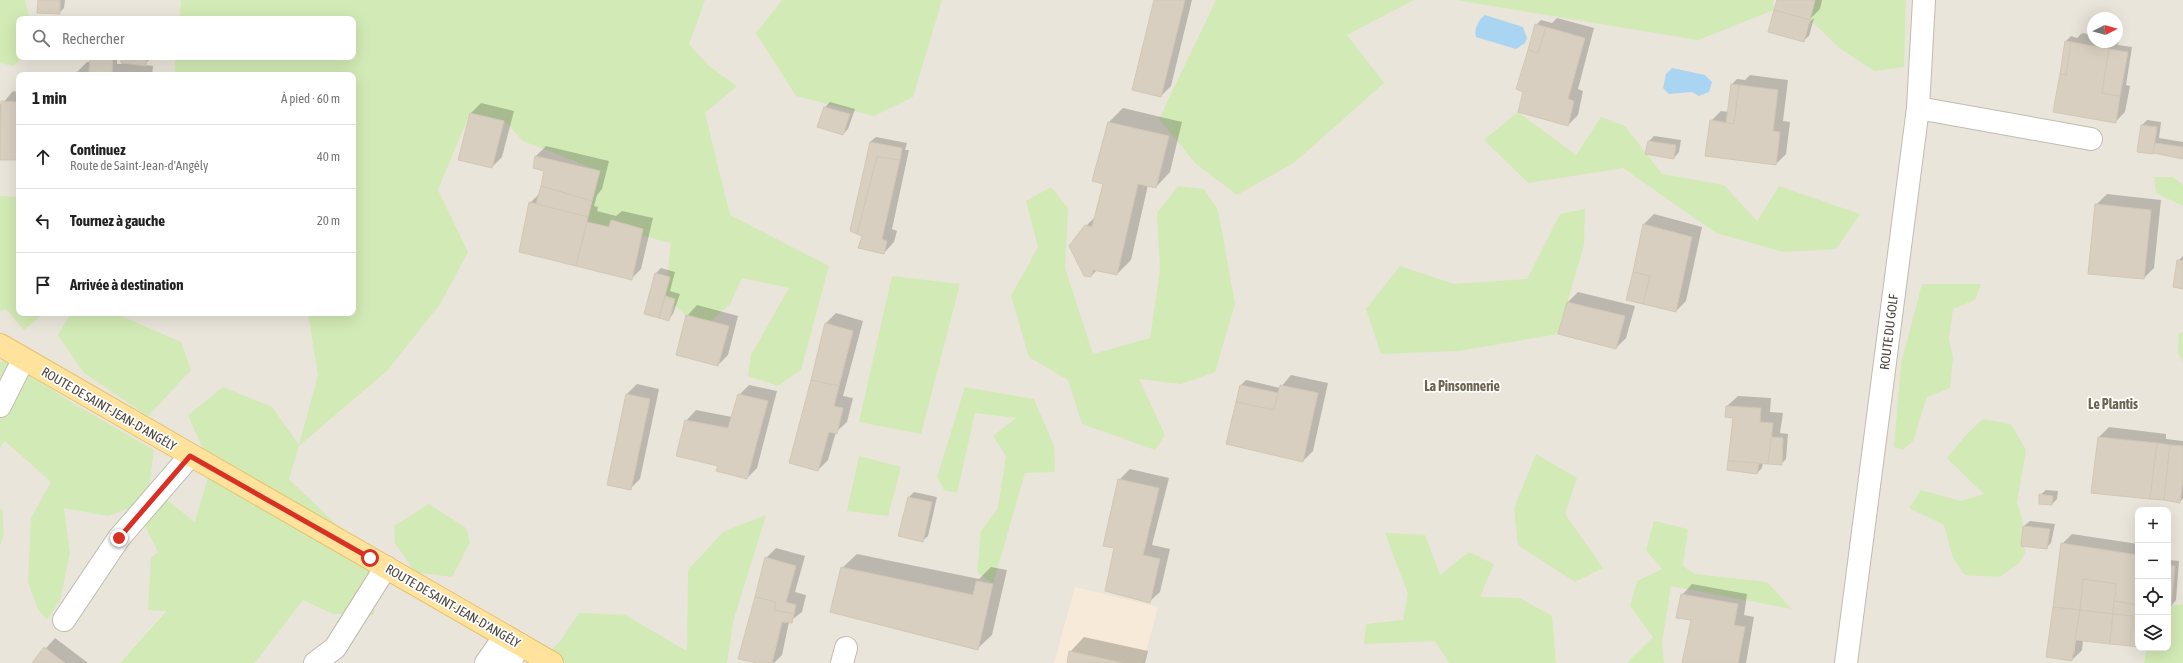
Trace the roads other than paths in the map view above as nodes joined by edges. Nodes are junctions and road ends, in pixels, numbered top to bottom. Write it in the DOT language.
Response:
graph roads {
  1 [pos="1924,0"];
  2 [pos="1918,108"];
  3 [pos="2091,139"];
  4 [pos="0,345"];
  5 [pos="24,360"];
  6 [pos="0,406"];
  7 [pos="190,456"];
  8 [pos="386,567"];
  9 [pos="64,620"];
  10 [pos="511,648"];
  11 [pos="315,663"];
  12 [pos="486,663"];
  13 [pos="552,663"];
  14 [pos="1846,663"];
  1 -- 2 [label="street, ROUTE DU GOLF"];
  2 -- 3 [label="street"];
  2 -- 14 [label="street, ROUTE DU GOLF"];
  4 -- 5 [label="main road, ROUTE DE SAINT-JEAN-D'ANGÉLY"];
  5 -- 6 [label="street"];
  5 -- 7 [label="main road, ROUTE DE SAINT-JEAN-D'ANGÉLY"];
  7 -- 8 [label="main road, ROUTE DE SAINT-JEAN-D'ANGÉLY"];
  7 -- 9 [label="street"];
  8 -- 10 [label="main road, ROUTE DE SAINT-JEAN-D'ANGÉLY"];
  8 -- 11 [label="street"];
  10 -- 12 [label="street"];
  10 -- 13 [label="main road, ROUTE DE SAINT-JEAN-D'ANGÉLY"];
}
